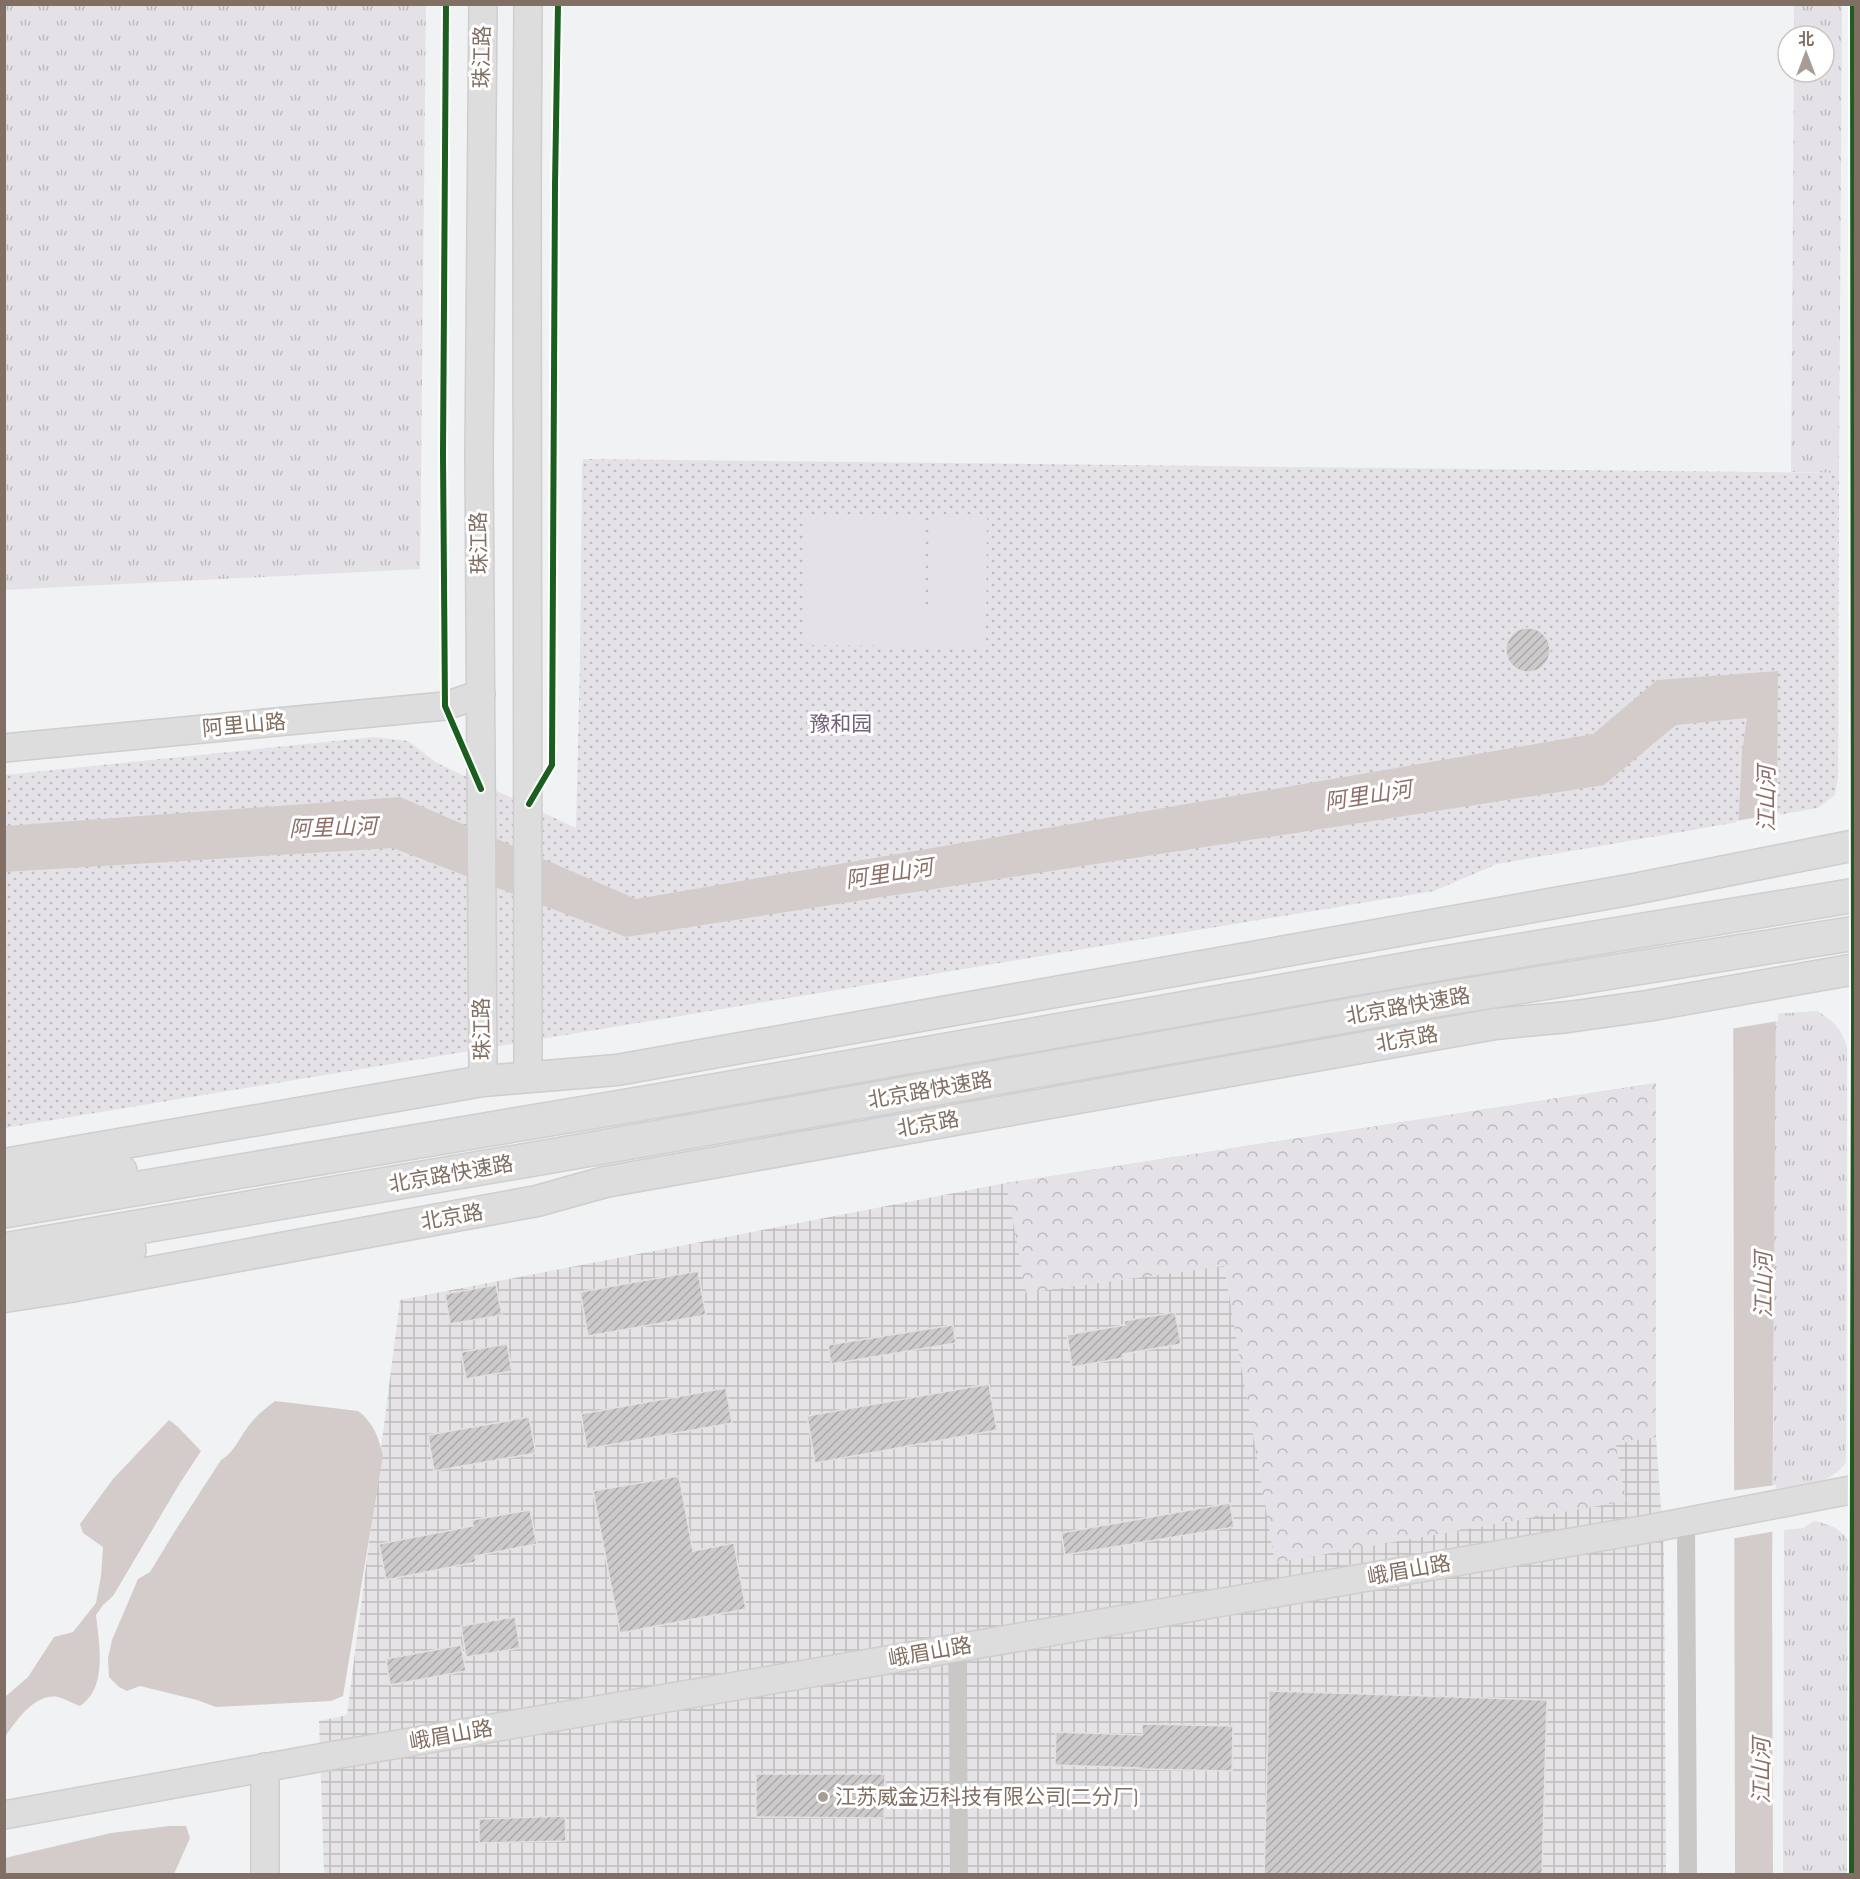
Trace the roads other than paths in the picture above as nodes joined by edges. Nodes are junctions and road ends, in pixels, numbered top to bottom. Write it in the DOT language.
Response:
graph roads {
  1 [pos="483,4"];
  2 [pos="528,4"];
  3 [pos="481,694"];
  4 [pos="4,748"];
  5 [pos="1856,845"];
  6 [pos="1856,895"];
  7 [pos="1856,933"];
  8 [pos="1856,969"];
  9 [pos="528,1077"];
  10 [pos="483,1081"];
  11 [pos="645,1103"];
  12 [pos="563,1154"];
  13 [pos="4,1164"];
  14 [pos="4,1183"];
  15 [pos="4,1211"];
  16 [pos="4,1250"];
  17 [pos="4,1278"];
  18 [pos="4,1297"];
  19 [pos="1856,1489"];
  20 [pos="1686,1522"];
  21 [pos="957,1648"];
  22 [pos="265,1767"];
  23 [pos="4,1815"];
  24 [pos="265,1875"];
  25 [pos="959,1875"];
  26 [pos="1688,1875"];
  1 -- 3 [label="street, 珠江路"];
  2 -- 9 [label="street"];
  3 -- 4 [label="street, 阿里山路"];
  3 -- 10 [label="street, 珠江路"];
  5 -- 9 [label="main road"];
  6 -- 11 [label="highway, 北京路快速路"];
  7 -- 12 [label="highway, 北京路快速路"];
  8 -- 18 [label="main road, 北京路"];
  9 -- 10 [label="main road"];
  10 -- 13 [label="main road"];
  11 -- 14 [label="highway"];
  11 -- 15 [label="highway, 北京路快速路"];
  12 -- 16 [label="highway, 北京路快速路"];
  12 -- 17 [label="highway"];
  19 -- 20 [label="street, 峨眉山路"];
  20 -- 21 [label="street, 峨眉山路"];
  20 -- 26 [label="street"];
  21 -- 22 [label="street, 峨眉山路"];
  21 -- 25 [label="street"];
  22 -- 23 [label="street, 峨眉山路"];
  22 -- 24 [label="street"];
}
